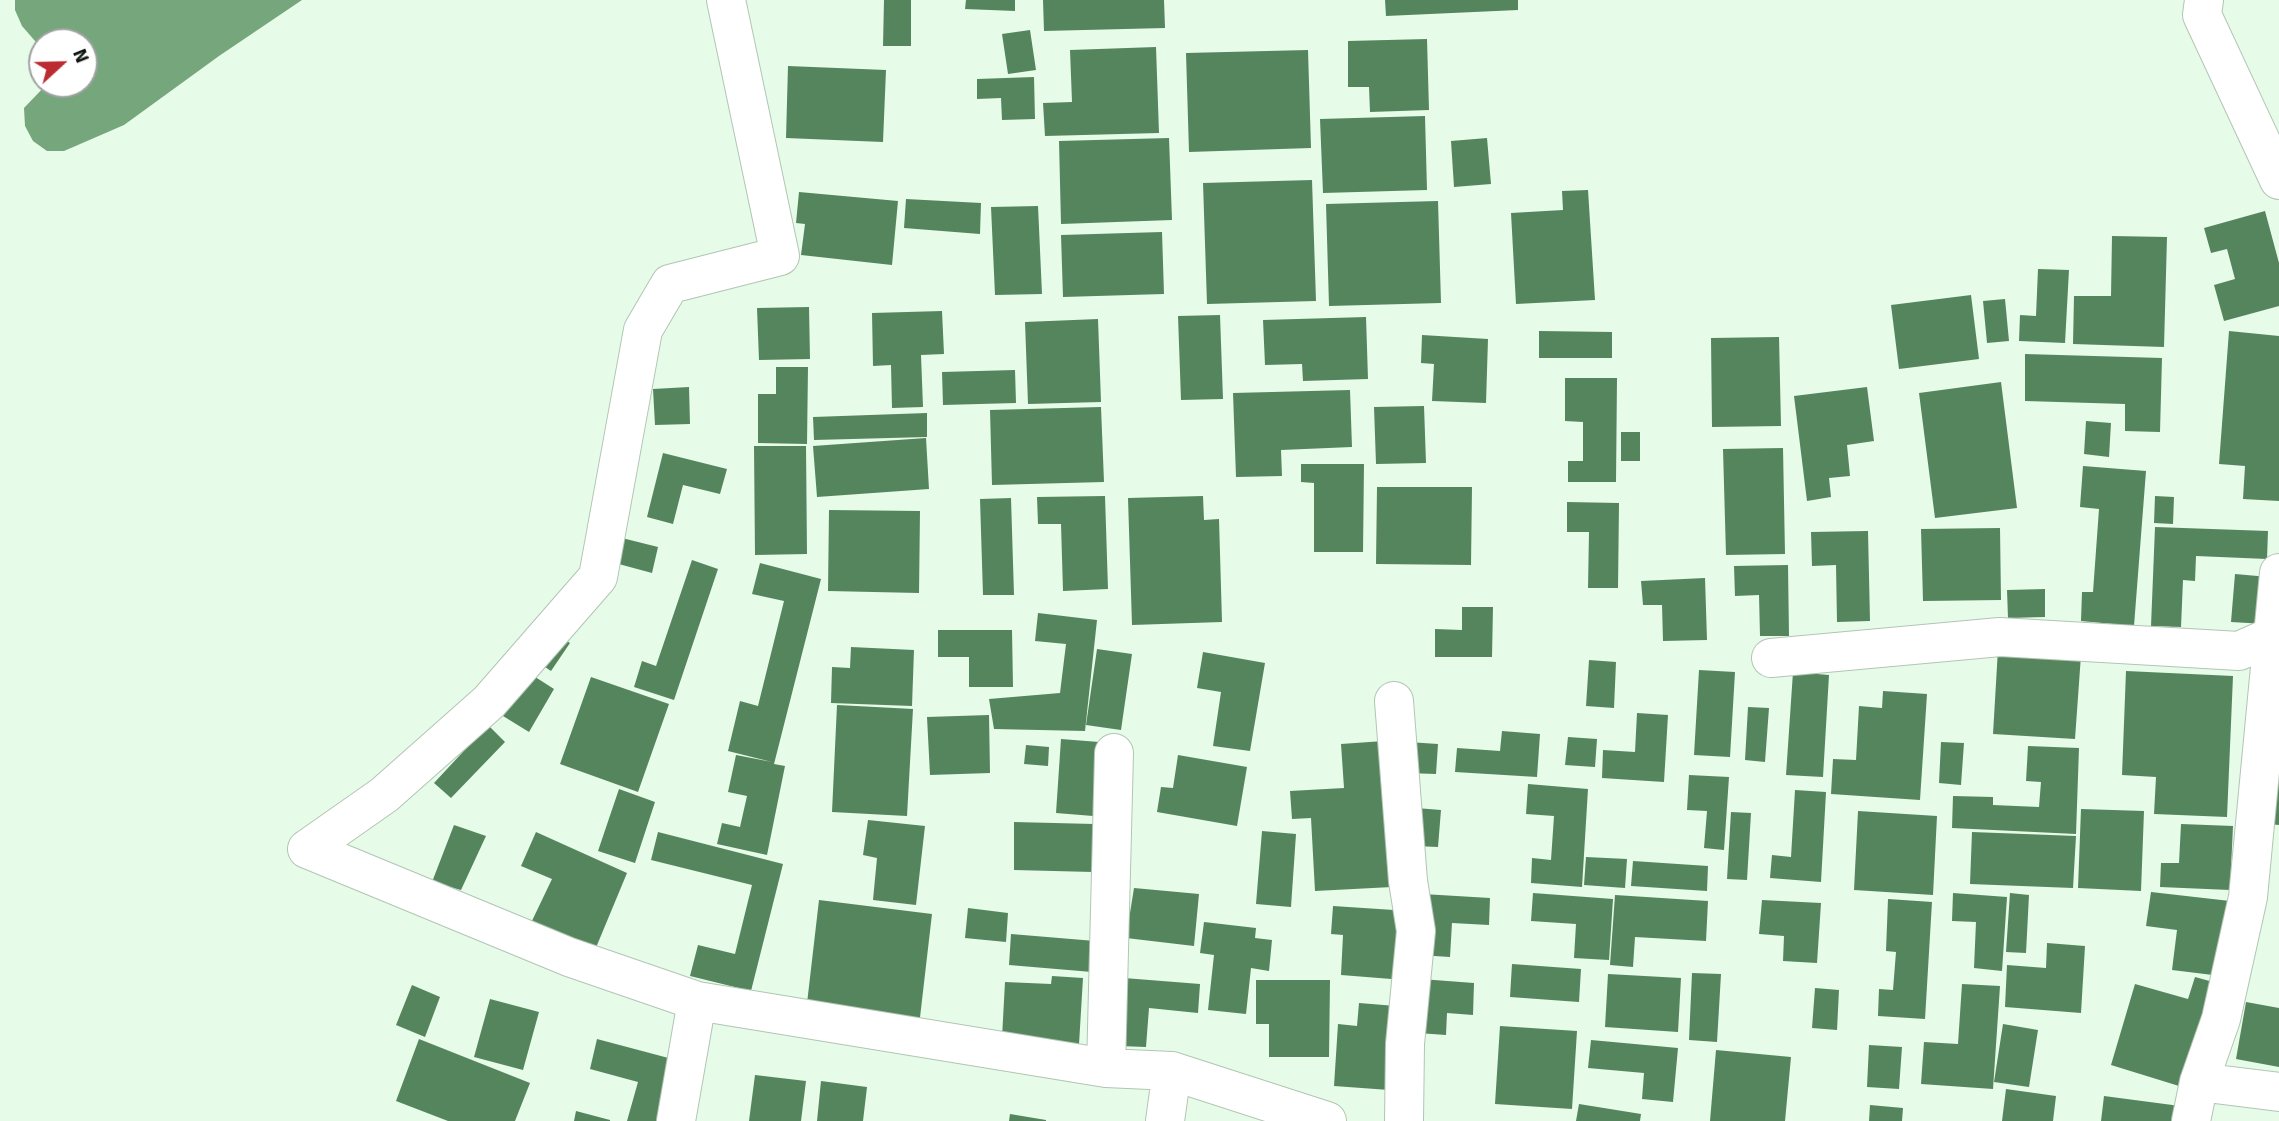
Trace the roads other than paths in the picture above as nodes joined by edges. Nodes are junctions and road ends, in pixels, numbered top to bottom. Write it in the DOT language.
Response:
graph roads {
  1 [pos="726,0"];
  2 [pos="2204,0"];
  3 [pos="2279,180"];
  4 [pos="2279,573"];
  5 [pos="2275,635"];
  6 [pos="1771,658"];
  7 [pos="1394,701"];
  8 [pos="1114,753"];
  9 [pos="698,1001"];
  10 [pos="1106,1068"];
  11 [pos="1172,1071"];
  12 [pos="2199,1082"];
  13 [pos="2279,1092"];
  14 [pos="676,1121"];
  15 [pos="1165,1121"];
  16 [pos="1327,1121"];
  17 [pos="1404,1121"];
  18 [pos="2190,1121"];
  1 -- 9 [label="street"];
  2 -- 3 [label="street"];
  4 -- 5 [label="street"];
  5 -- 6 [label="street"];
  5 -- 12 [label="street"];
  7 -- 17 [label="street"];
  8 -- 10 [label="street"];
  9 -- 10 [label="street"];
  9 -- 14 [label="street"];
  10 -- 11 [label="street"];
  11 -- 15 [label="street"];
  11 -- 16 [label="street"];
  12 -- 13 [label="street"];
  12 -- 18 [label="street"];
}
